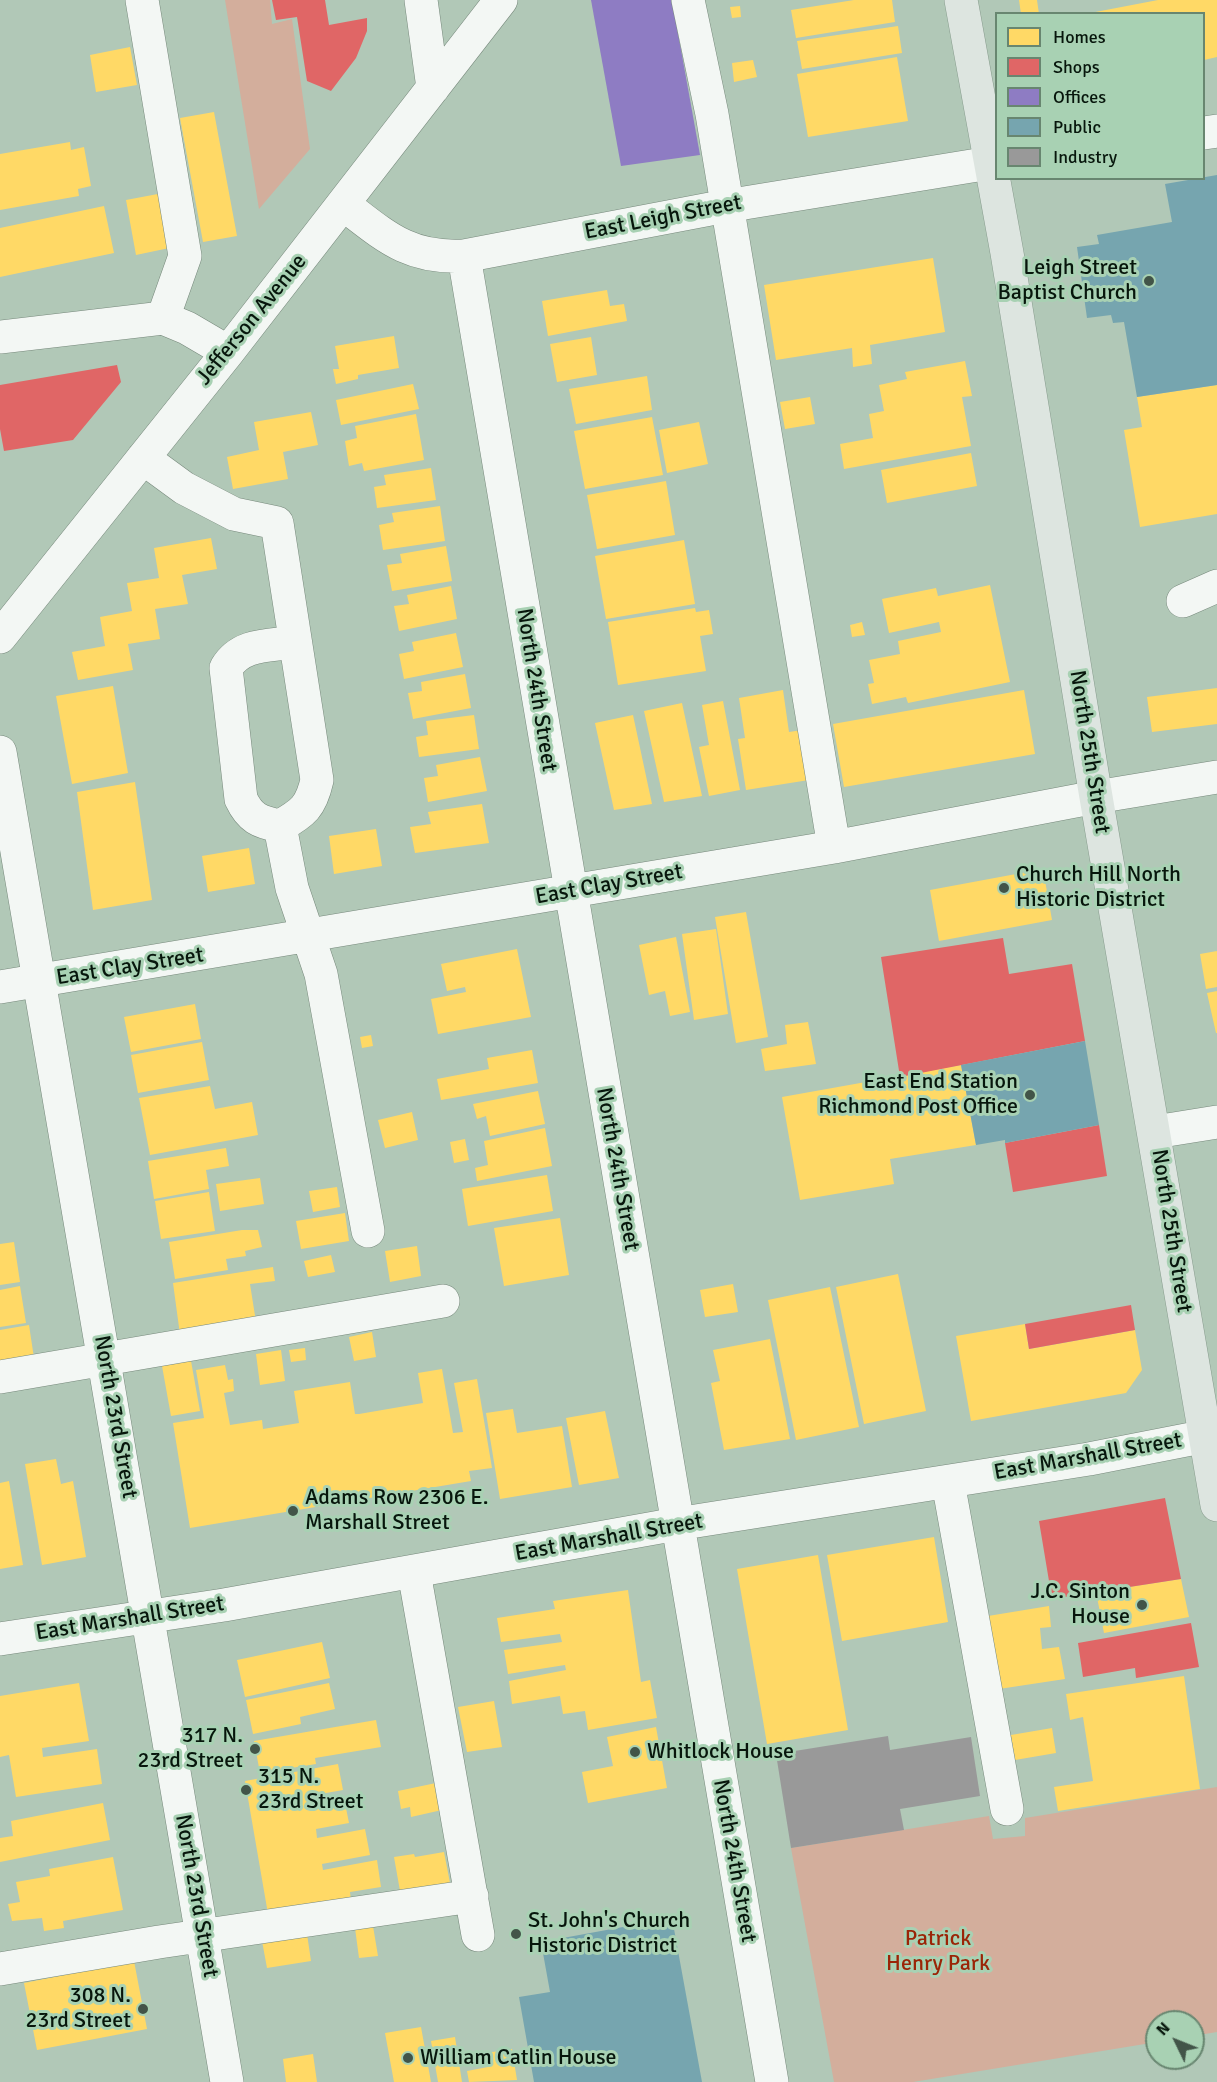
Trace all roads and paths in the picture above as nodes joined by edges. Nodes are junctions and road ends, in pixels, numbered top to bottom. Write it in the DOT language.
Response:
graph roads {
  1 [pos="142,0"];
  2 [pos="421,0"];
  3 [pos="501,0"];
  4 [pos="688,0"];
  5 [pos="961,0"];
  6 [pos="434,88"];
  7 [pos="994,162"];
  8 [pos="997,180"];
  9 [pos="343,204"];
  10 [pos="726,206"];
  11 [pos="464,256"];
  12 [pos="163,318"];
  13 [pos="0,337"];
  14 [pos="228,352"];
  15 [pos="143,458"];
  16 [pos="1217,586"];
  17 [pos="1183,601"];
  18 [pos="0,637"];
  19 [pos="295,642"];
  20 [pos="0,752"];
  21 [pos="1217,777"];
  22 [pos="1096,797"];
  23 [pos="280,826"];
  24 [pos="834,847"];
  25 [pos="570,891"];
  26 [pos="308,937"];
  27 [pos="39,982"];
  28 [pos="0,987"];
  29 [pos="1217,1122"];
  30 [pos="1155,1132"];
  31 [pos="368,1231"];
  32 [pos="443,1301"];
  33 [pos="106,1359"];
  34 [pos="0,1377"];
  35 [pos="1211,1435"];
  36 [pos="948,1482"];
  37 [pos="1217,1505"];
  38 [pos="677,1524"];
  39 [pos="414,1572"];
  40 [pos="148,1616"];
  41 [pos="0,1639"];
  42 [pos="1007,1809"];
  43 [pos="472,1896"];
  44 [pos="478,1935"];
  45 [pos="202,1936"];
  46 [pos="0,1969"];
  47 [pos="227,2082"];
  48 [pos="772,2082"];
  1 -- 12 [label="street"];
  2 -- 6 [label="street"];
  3 -- 6 [label="street, Jefferson Avenue"];
  4 -- 10 [label="street"];
  5 -- 7 [label="main road, North 25th Street"];
  6 -- 9 [label="street, Jefferson Avenue"];
  7 -- 10 [label="street, East Leigh Street"];
  8 -- 22 [label="main road, North 25th Street"];
  9 -- 11 [label="street, East Leigh Street"];
  9 -- 14 [label="street, Jefferson Avenue"];
  10 -- 11 [label="street, East Leigh Street"];
  10 -- 24 [label="street"];
  11 -- 25 [label="street, North 24th Street"];
  12 -- 13 [label="street"];
  12 -- 14 [label="street"];
  14 -- 15 [label="street, Jefferson Avenue"];
  15 -- 18 [label="street, Jefferson Avenue"];
  15 -- 19 [label="street"];
  16 -- 17 [label="street"];
  19 -- 23 [label="street"];
  19 -- 23 [label="street"];
  20 -- 27 [label="street, North 23rd Street"];
  21 -- 22 [label="street, East Clay Street"];
  22 -- 24 [label="street, East Clay Street"];
  22 -- 30 [label="main road, North 25th Street"];
  23 -- 26 [label="street"];
  24 -- 25 [label="street, East Clay Street"];
  25 -- 26 [label="street, East Clay Street"];
  25 -- 38 [label="street, North 24th Street"];
  26 -- 27 [label="street, East Clay Street"];
  26 -- 31 [label="street"];
  27 -- 28 [label="street, East Clay Street"];
  27 -- 33 [label="street, North 23rd Street"];
  29 -- 30 [label="street"];
  30 -- 35 [label="main road, North 25th Street"];
  32 -- 33 [label="street"];
  33 -- 34 [label="street"];
  33 -- 40 [label="street, North 23rd Street"];
  35 -- 36 [label="street, East Marshall Street"];
  35 -- 37 [label="main road, North 25th Street"];
  36 -- 38 [label="street, East Marshall Street"];
  36 -- 42 [label="street"];
  38 -- 39 [label="street, East Marshall Street"];
  38 -- 48 [label="street, North 24th Street"];
  39 -- 40 [label="street, East Marshall Street"];
  39 -- 43 [label="street"];
  40 -- 41 [label="street, East Marshall Street"];
  40 -- 45 [label="street, North 23rd Street"];
  43 -- 44 [label="street"];
  43 -- 45 [label="street"];
  45 -- 46 [label="street"];
  45 -- 47 [label="street, North 23rd Street"];
}
